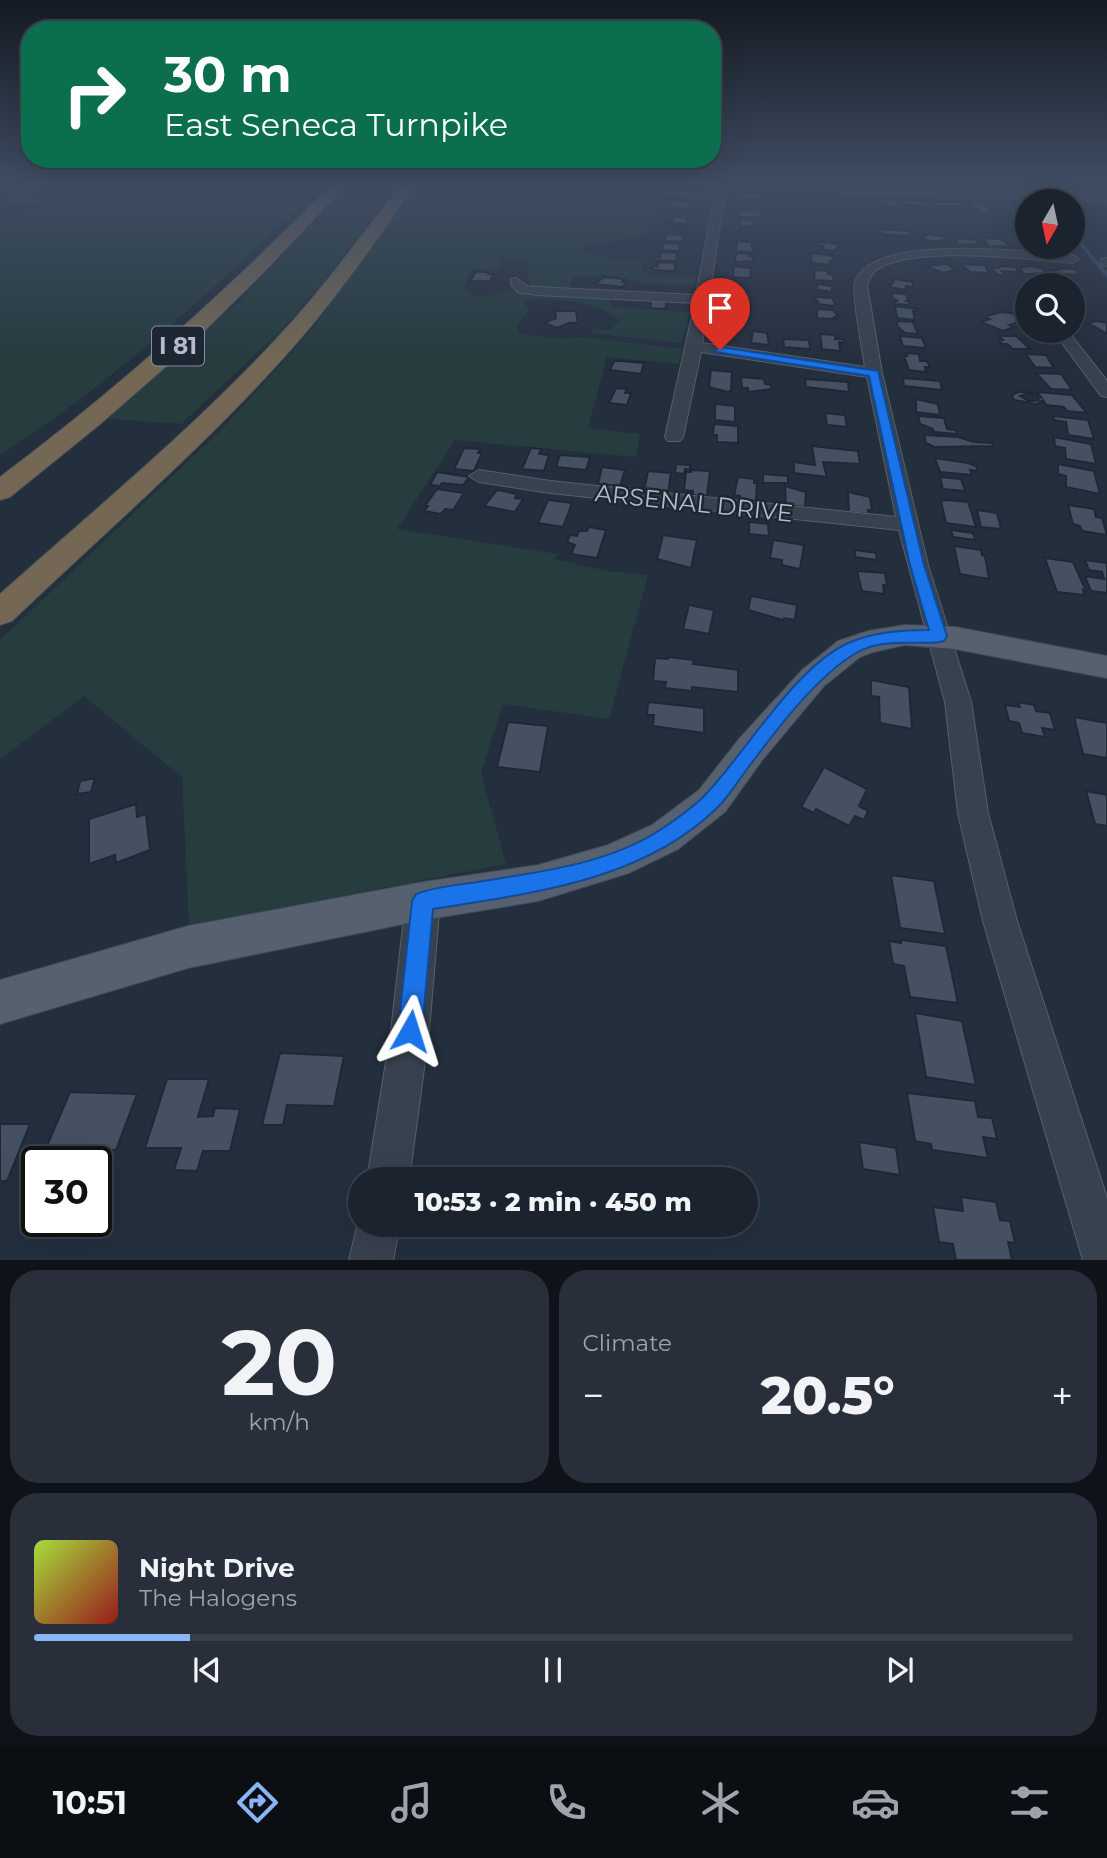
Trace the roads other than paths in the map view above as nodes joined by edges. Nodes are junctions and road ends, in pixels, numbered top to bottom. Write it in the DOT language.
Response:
graph roads {
  1 [pos="283,243"];
  2 [pos="365,243"];
  3 [pos="711,243"];
  4 [pos="1015,256"];
  5 [pos="516,282"];
  6 [pos="702,299"];
  7 [pos="1070,343"];
  8 [pos="694,346"];
  9 [pos="874,373"];
  10 [pos="1107,393"];
  11 [pos="674,437"];
  12 [pos="479,476"];
  13 [pos="0,491"];
  14 [pos="909,525"];
  15 [pos="0,613"];
  16 [pos="939,636"];
  17 [pos="1107,667"];
  18 [pos="423,901"];
  19 [pos="0,1002"];
  20 [pos="389,1167"];
  21 [pos="376,1237"];
  22 [pos="371,1259"];
  23 [pos="1105,1259"];
  1 -- 13 [label="highway, I 81"];
  2 -- 15 [label="highway"];
  3 -- 6 [label="street"];
  4 -- 9 [label="street"];
  5 -- 6 [label="street"];
  6 -- 8 [label="street"];
  7 -- 10 [label="street"];
  8 -- 9 [label="street"];
  8 -- 11 [label="street"];
  9 -- 14 [label="street"];
  12 -- 14 [label="street, ARSENAL DRIVE"];
  14 -- 16 [label="street"];
  16 -- 17 [label="main road"];
  16 -- 18 [label="main road"];
  16 -- 23 [label="street"];
  18 -- 19 [label="main road"];
  18 -- 20 [label="street"];
  21 -- 22 [label="street"];
}
